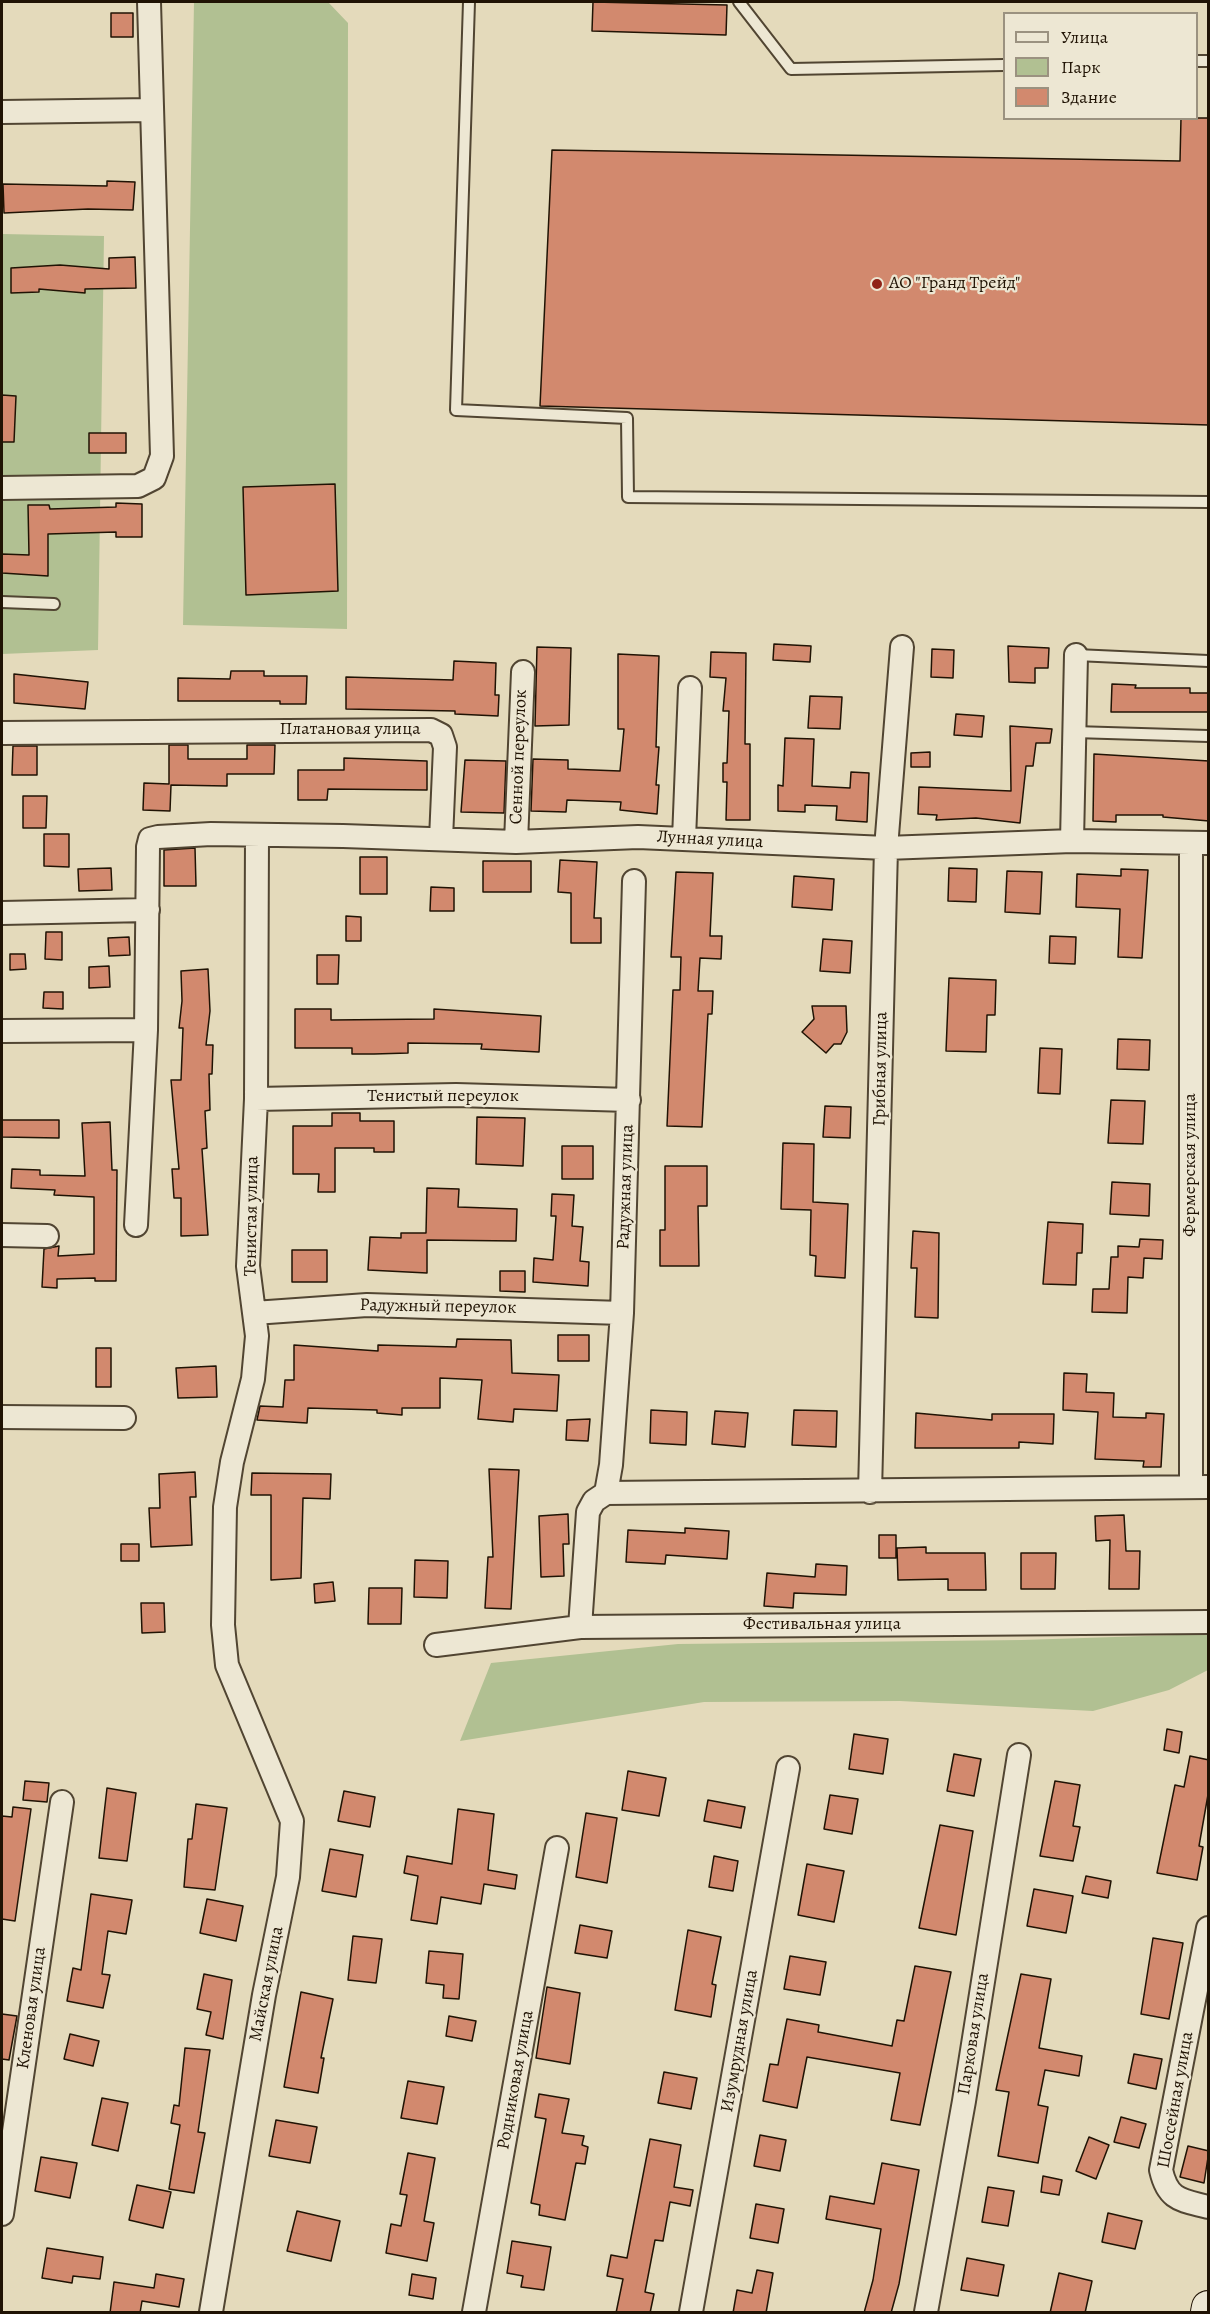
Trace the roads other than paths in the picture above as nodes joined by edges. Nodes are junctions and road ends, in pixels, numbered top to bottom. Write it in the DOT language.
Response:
graph roads {
  1 [pos="149,2"];
  2 [pos="469,2"];
  3 [pos="739,2"];
  4 [pos="1003,65"];
  5 [pos="152,110"];
  6 [pos="2,112"];
  7 [pos="2,488"];
  8 [pos="1209,502"];
  9 [pos="2,602"];
  10 [pos="54,604"];
  11 [pos="902,647"];
  12 [pos="1076,655"];
  13 [pos="1209,661"];
  14 [pos="523,672"];
  15 [pos="690,688"];
  16 [pos="1074,732"];
  17 [pos="2,733"];
  18 [pos="1209,736"];
  19 [pos="257,835"];
  20 [pos="441,839"];
  21 [pos="684,839"];
  22 [pos="516,842"];
  23 [pos="1072,842"];
  24 [pos="1200,843"];
  25 [pos="886,848"];
  26 [pos="634,881"];
  27 [pos="148,910"];
  28 [pos="2,913"];
  29 [pos="146,1030"];
  30 [pos="2,1031"];
  31 [pos="256,1099"];
  32 [pos="629,1100"];
  33 [pos="136,1225"];
  34 [pos="2,1235"];
  35 [pos="47,1236"];
  36 [pos="255,1313"];
  37 [pos="622,1313"];
  38 [pos="2,1417"];
  39 [pos="124,1418"];
  40 [pos="1200,1487"];
  41 [pos="870,1492"];
  42 [pos="606,1493"];
  43 [pos="1209,1622"];
  44 [pos="580,1627"];
  45 [pos="436,1645"];
  46 [pos="227,1665"];
  47 [pos="1019,1755"];
  48 [pos="788,1768"];
  49 [pos="62,1802"];
  50 [pos="557,1848"];
  51 [pos="1209,1928"];
  52 [pos="1209,2207"];
  53 [pos="2,2214"];
  54 [pos="1209,2307"];
  55 [pos="211,2313"];
  56 [pos="474,2313"];
  57 [pos="691,2313"];
  58 [pos="926,2313"];
  59 [pos="1207,2313"];
  1 -- 5 [label="street"];
  2 -- 8 [label="lane"];
  3 -- 4 [label="lane"];
  5 -- 6 [label="street"];
  5 -- 7 [label="street"];
  9 -- 10 [label="lane"];
  11 -- 25 [label="street, Грибная улица"];
  12 -- 13 [label="lane"];
  12 -- 16 [label="street"];
  14 -- 22 [label="street, Сенной переулок"];
  15 -- 21 [label="street"];
  16 -- 18 [label="lane"];
  16 -- 23 [label="street"];
  17 -- 20 [label="street, Платановая улица"];
  19 -- 20 [label="street, Лунная улица"];
  19 -- 27 [label="street, Лунная улица"];
  19 -- 31 [label="street, Тенистая улица"];
  20 -- 22 [label="street, Лунная улица"];
  21 -- 22 [label="street, Лунная улица"];
  21 -- 25 [label="street, Лунная улица"];
  23 -- 24 [label="street, Лунная улица"];
  23 -- 25 [label="street, Лунная улица"];
  24 -- 40 [label="street, Фермерская улица"];
  25 -- 41 [label="street, Грибная улица"];
  26 -- 32 [label="street, Радужная улица"];
  27 -- 28 [label="street"];
  27 -- 29 [label="street"];
  29 -- 30 [label="street"];
  29 -- 33 [label="street"];
  31 -- 32 [label="street, Тенистый переулок"];
  31 -- 36 [label="street, Тенистая улица"];
  32 -- 37 [label="street, Радужная улица"];
  34 -- 35 [label="street"];
  36 -- 37 [label="street, Радужный переулок"];
  36 -- 46 [label="street, Тенистая улица"];
  37 -- 42 [label="street, Радужная улица"];
  38 -- 39 [label="street"];
  40 -- 41 [label="street"];
  41 -- 42 [label="street"];
  42 -- 44 [label="street"];
  43 -- 44 [label="street, Фестивальная улица"];
  44 -- 45 [label="street, Фестивальная улица"];
  46 -- 55 [label="street, Майская улица"];
  47 -- 58 [label="street, Парковая улица"];
  48 -- 57 [label="street, Изумрудная улица"];
  49 -- 53 [label="street, Кленовая улица"];
  50 -- 56 [label="street, Родниковая улица"];
  51 -- 52 [label="street, Шоссейная улица"];
  54 -- 59 [label="main road"];
}
